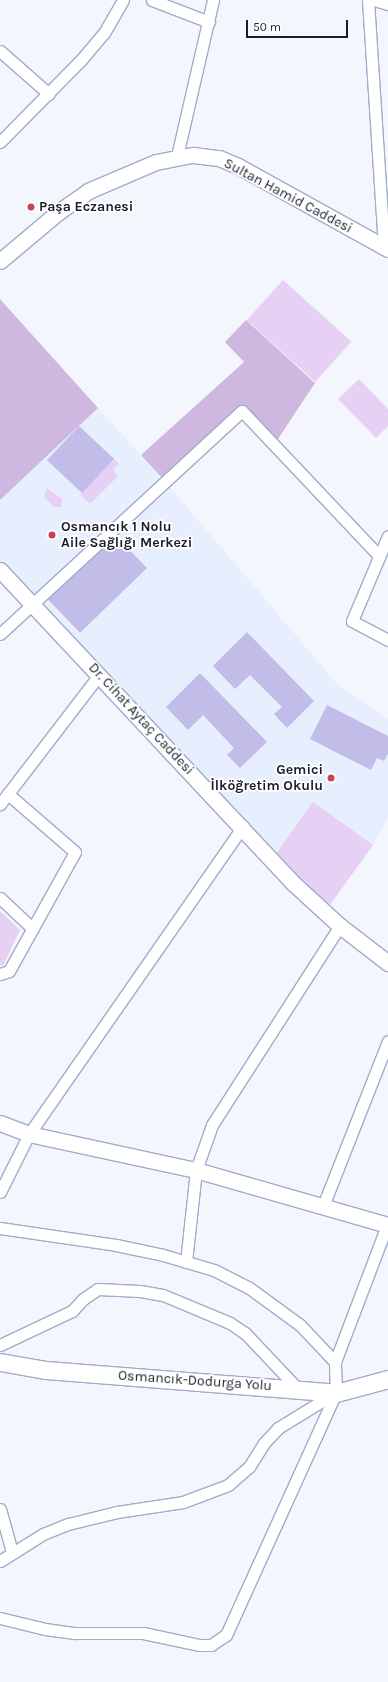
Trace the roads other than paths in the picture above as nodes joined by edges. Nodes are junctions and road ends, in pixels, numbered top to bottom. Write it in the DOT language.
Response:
graph roads {
  1 [pos="123,0"];
  2 [pos="152,0"];
  3 [pos="213,0"];
  4 [pos="368,0"];
  5 [pos="374,0"];
  6 [pos="388,4"];
  7 [pos="209,22"];
  8 [pos="0,51"];
  9 [pos="49,94"];
  10 [pos="0,142"];
  11 [pos="177,156"];
  12 [pos="386,248"];
  13 [pos="0,261"];
  14 [pos="388,536"];
  15 [pos="379,556"];
  16 [pos="0,570"];
  17 [pos="32,603"];
  18 [pos="0,634"];
  19 [pos="388,640"];
  20 [pos="99,675"];
  21 [pos="8,794"];
  22 [pos="0,804"];
  23 [pos="243,826"];
  24 [pos="0,898"];
  25 [pos="340,926"];
  26 [pos="33,929"];
  27 [pos="388,964"];
  28 [pos="0,974"];
  29 [pos="388,1040"];
  30 [pos="0,1123"];
  31 [pos="29,1134"];
  32 [pos="196,1170"];
  33 [pos="0,1192"];
  34 [pos="323,1206"];
  35 [pos="387,1225"];
  36 [pos="0,1228"];
  37 [pos="186,1262"];
  38 [pos="0,1345"];
  39 [pos="0,1362"];
  40 [pos="335,1362"];
  41 [pos="388,1379"];
  42 [pos="298,1389"];
  43 [pos="336,1393"];
  44 [pos="0,1509"];
  45 [pos="12,1552"];
  46 [pos="0,1561"];
  47 [pos="0,1618"];
  1 -- 9 [label="street"];
  2 -- 7 [label="street"];
  3 -- 7 [label="street"];
  4 -- 12 [label="street"];
  5 -- 6 [label="street"];
  7 -- 11 [label="street"];
  8 -- 9 [label="street"];
  9 -- 10 [label="street"];
  11 -- 12 [label="street, Sultan Hamid Caddesi"];
  11 -- 13 [label="street, Sultan Hamid Caddesi"];
  14 -- 15 [label="street"];
  15 -- 17 [label="street"];
  15 -- 19 [label="street"];
  16 -- 17 [label="street, Dr. Cihat Aytaç Caddesi"];
  17 -- 18 [label="street"];
  17 -- 20 [label="street, Dr. Cihat Aytaç Caddesi"];
  20 -- 21 [label="street"];
  20 -- 23 [label="street, Dr. Cihat Aytaç Caddesi"];
  21 -- 22 [label="street"];
  21 -- 26 [label="street"];
  23 -- 25 [label="street, Dr. Cihat Aytaç Caddesi"];
  23 -- 31 [label="street"];
  24 -- 26 [label="street"];
  25 -- 27 [label="street, Dr. Cihat Aytaç Caddesi"];
  25 -- 32 [label="street"];
  26 -- 28 [label="street"];
  29 -- 34 [label="street"];
  30 -- 31 [label="street"];
  31 -- 32 [label="street"];
  31 -- 33 [label="street"];
  32 -- 34 [label="street"];
  32 -- 37 [label="street"];
  34 -- 35 [label="street"];
  35 -- 40 [label="street"];
  36 -- 37 [label="street"];
  37 -- 40 [label="street"];
  38 -- 42 [label="street"];
  39 -- 42 [label="main road, Osmancık-Dodurga Yolu"];
  40 -- 43 [label="street"];
  41 -- 43 [label="main road, Osmancık-Dodurga Yolu"];
  42 -- 43 [label="main road, Osmancık-Dodurga Yolu"];
  43 -- 45 [label="street"];
  43 -- 47 [label="street"];
  44 -- 45 [label="street"];
  45 -- 46 [label="street"];
}
